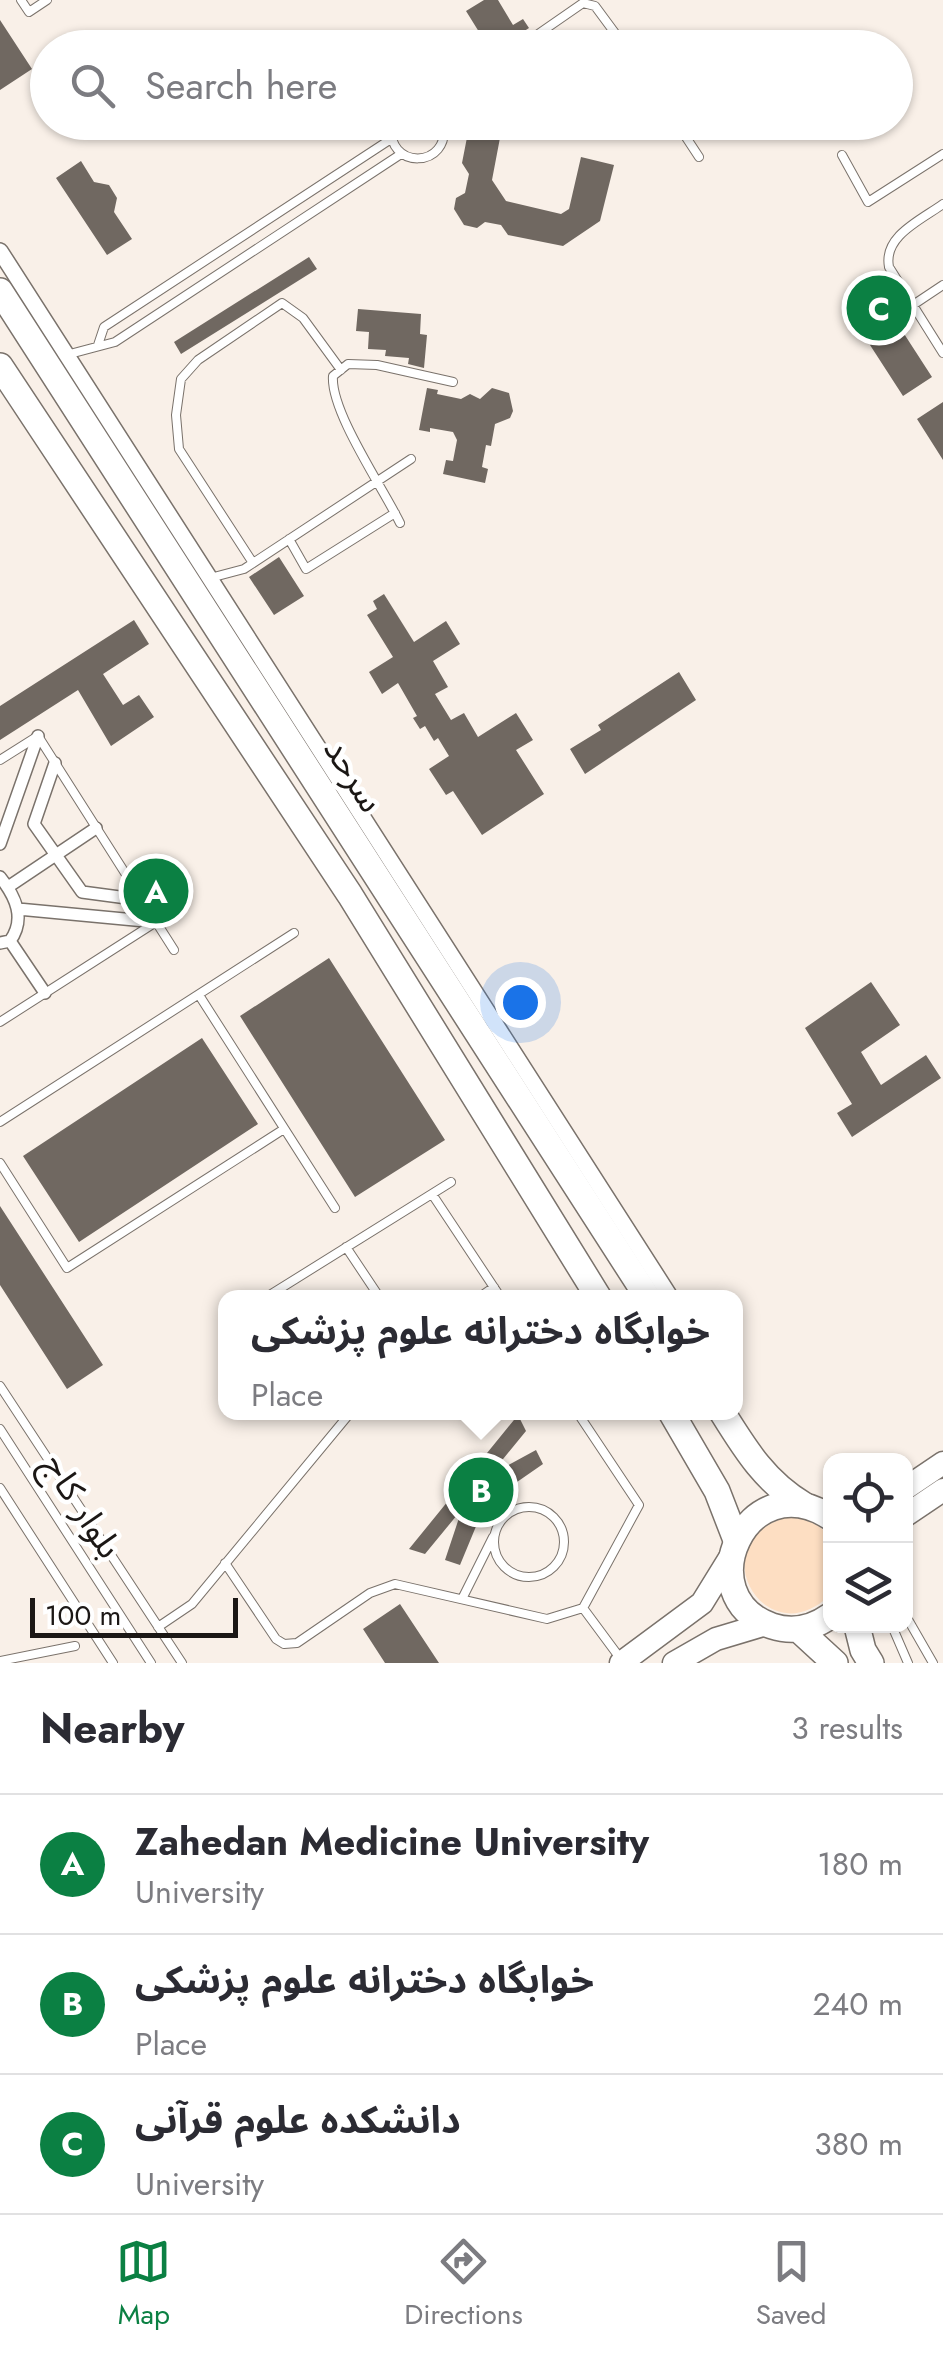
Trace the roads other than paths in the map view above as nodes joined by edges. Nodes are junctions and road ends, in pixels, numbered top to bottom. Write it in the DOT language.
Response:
graph roads {
  1 [pos="21,0"];
  2 [pos="47,0"];
  3 [pos="544,30"];
  4 [pos="613,30"];
  5 [pos="389,140"];
  6 [pos="392,140"];
  7 [pos="443,140"];
  8 [pos="688,140"];
  9 [pos="402,154"];
  10 [pos="943,154"];
  11 [pos="699,156"];
  12 [pos="842,156"];
  13 [pos="943,204"];
  14 [pos="0,251"];
  15 [pos="943,285"];
  16 [pos="0,291"];
  17 [pos="913,305"];
  18 [pos="98,345"];
  19 [pos="943,352"];
  20 [pos="66,355"];
  21 [pos="0,366"];
  22 [pos="341,370"];
  23 [pos="453,382"];
  24 [pos="410,459"];
  25 [pos="379,480"];
  26 [pos="396,513"];
  27 [pos="400,523"];
  28 [pos="289,540"];
  29 [pos="253,564"];
  30 [pos="210,578"];
  31 [pos="38,736"];
  32 [pos="0,760"];
  33 [pos="54,763"];
  34 [pos="96,828"];
  35 [pos="0,844"];
  36 [pos="56,855"];
  37 [pos="4,882"];
  38 [pos="142,900"];
  39 [pos="18,909"];
  40 [pos="156,922"];
  41 [pos="294,933"];
  42 [pos="5,942"];
  43 [pos="174,950"];
  44 [pos="45,994"];
  45 [pos="199,994"];
  46 [pos="0,1022"];
  47 [pos="0,1122"];
  48 [pos="284,1129"];
  49 [pos="0,1162"];
  50 [pos="451,1182"];
  51 [pos="432,1194"];
  52 [pos="335,1208"];
  53 [pos="346,1247"];
  54 [pos="494,1288"];
  55 [pos="278,1290"];
  56 [pos="375,1290"];
  57 [pos="491,1290"];
  58 [pos="594,1290"];
  59 [pos="643,1290"];
  60 [pos="666,1290"];
  61 [pos="0,1386"];
  62 [pos="344,1420"];
  63 [pos="583,1420"];
  64 [pos="675,1420"];
  65 [pos="728,1420"];
  66 [pos="0,1430"];
  67 [pos="943,1463"];
  68 [pos="913,1483"];
  69 [pos="0,1488"];
  70 [pos="943,1490"];
  71 [pos="804,1505"];
  72 [pos="913,1510"];
  73 [pos="823,1514"];
  74 [pos="495,1533"];
  75 [pos="733,1548"];
  76 [pos="226,1564"];
  77 [pos="462,1599"];
  78 [pos="584,1608"];
  79 [pos="823,1619"];
  80 [pos="766,1624"];
  81 [pos="158,1627"];
  82 [pos="913,1628"];
  83 [pos="798,1629"];
  84 [pos="859,1633"];
  85 [pos="895,1633"];
  86 [pos="75,1646"];
  87 [pos="0,1661"];
  88 [pos="113,1663"];
  89 [pos="151,1663"];
  90 [pos="182,1663"];
  91 [pos="622,1663"];
  92 [pos="674,1663"];
  93 [pos="834,1663"];
  94 [pos="871,1663"];
  95 [pos="908,1663"];
  96 [pos="933,1663"];
  1 -- 2 [label="lane"];
  3 -- 4 [label="lane"];
  5 -- 18 [label="lane"];
  6 -- 9 [label="lane"];
  7 -- 9 [label="lane"];
  8 -- 11 [label="lane"];
  9 -- 18 [label="lane"];
  10 -- 12 [label="lane"];
  13 -- 17 [label="lane"];
  14 -- 20 [label="street"];
  15 -- 17 [label="lane"];
  16 -- 59 [label="main road, سرحد"];
  17 -- 19 [label="lane"];
  18 -- 20 [label="lane"];
  20 -- 30 [label="street"];
  21 -- 58 [label="main road, سرحد"];
  22 -- 23 [label="lane"];
  22 -- 25 [label="lane"];
  22 -- 29 [label="lane"];
  24 -- 25 [label="lane"];
  25 -- 26 [label="lane"];
  25 -- 28 [label="lane"];
  26 -- 27 [label="lane"];
  26 -- 28 [label="lane"];
  28 -- 29 [label="lane"];
  29 -- 30 [label="lane"];
  30 -- 60 [label="street"];
  31 -- 32 [label="lane"];
  31 -- 33 [label="lane"];
  31 -- 35 [label="street"];
  33 -- 34 [label="lane"];
  33 -- 36 [label="street"];
  34 -- 36 [label="street"];
  34 -- 38 [label="lane"];
  36 -- 37 [label="street"];
  36 -- 38 [label="street"];
  37 -- 39 [label="street"];
  38 -- 40 [label="lane"];
  39 -- 40 [label="street"];
  39 -- 42 [label="street"];
  40 -- 43 [label="lane"];
  40 -- 44 [label="lane"];
  41 -- 45 [label="lane"];
  42 -- 44 [label="street"];
  44 -- 46 [label="lane"];
  45 -- 47 [label="lane"];
  45 -- 48 [label="lane"];
  48 -- 49 [label="lane"];
  48 -- 52 [label="lane"];
  50 -- 51 [label="lane"];
  51 -- 53 [label="lane"];
  51 -- 54 [label="lane"];
  53 -- 55 [label="lane"];
  53 -- 56 [label="lane"];
  54 -- 57 [label="lane"];
  61 -- 81 [label="lane"];
  62 -- 76 [label="lane"];
  63 -- 78 [label="lane"];
  64 -- 75 [label="main road"];
  65 -- 71 [label="main road"];
  66 -- 89 [label="lane, بلوار کاج"];
  67 -- 68 [label="main road"];
  69 -- 88 [label="lane, بلوار کاج"];
  70 -- 72 [label="main road"];
  71 -- 73 [label="main road"];
  71 -- 75 [label="main road"];
  74 -- 74 [label="lane"];
  74 -- 77 [label="lane"];
  75 -- 80 [label="main road"];
  75 -- 91 [label="main road"];
  76 -- 77 [label="lane"];
  76 -- 81 [label="lane"];
  77 -- 78 [label="lane"];
  78 -- 91 [label="lane"];
  79 -- 83 [label="main road"];
  80 -- 83 [label="main road"];
  80 -- 92 [label="main road"];
  81 -- 90 [label="lane"];
  82 -- 96 [label="lane"];
  83 -- 93 [label="main road"];
  84 -- 94 [label="main road"];
  85 -- 95 [label="lane"];
  86 -- 87 [label="lane"];
}
